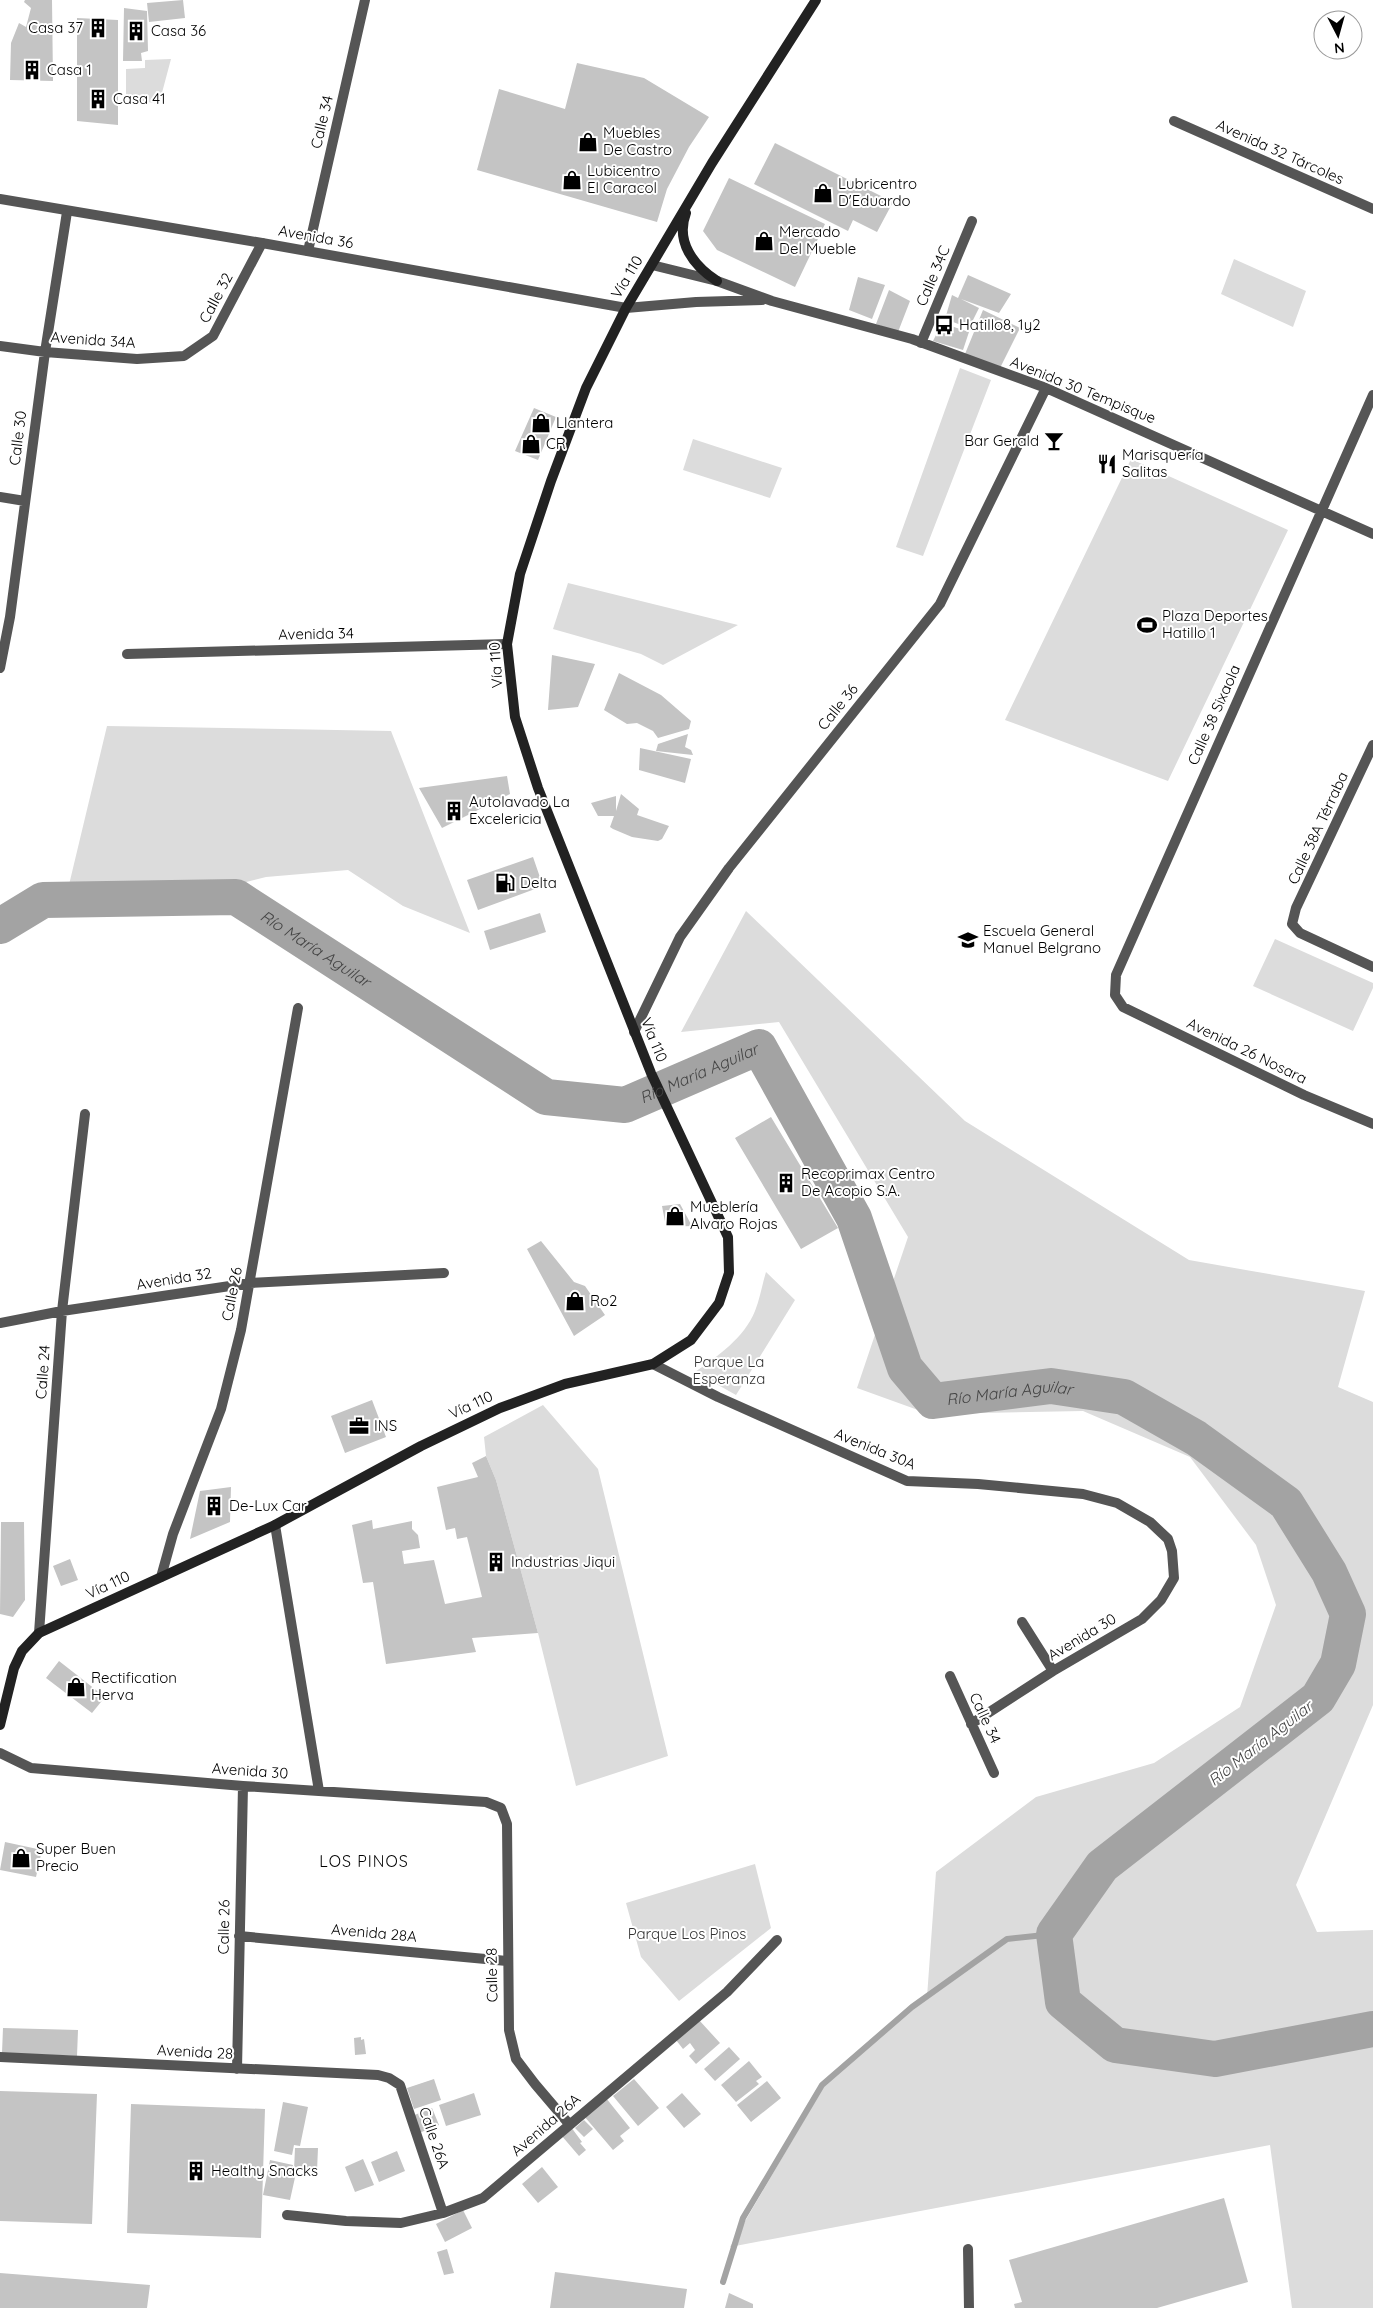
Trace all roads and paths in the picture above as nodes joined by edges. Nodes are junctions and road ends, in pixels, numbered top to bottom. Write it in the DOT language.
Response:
graph roads {
  1 [pos="365,0"];
  2 [pos="816,0"];
  3 [pos="1174,121"];
  4 [pos="0,199"];
  5 [pos="690,202"];
  6 [pos="1373,209"];
  7 [pos="67,212"];
  8 [pos="972,221"];
  9 [pos="262,243"];
  10 [pos="308,252"];
  11 [pos="652,265"];
  12 [pos="717,281"];
  13 [pos="772,301"];
  14 [pos="626,308"];
  15 [pos="921,343"];
  16 [pos="0,346"];
  17 [pos="45,352"];
  18 [pos="184,356"];
  19 [pos="1046,388"];
  20 [pos="1373,395"];
  21 [pos="0,497"];
  22 [pos="25,501"];
  23 [pos="1321,511"];
  24 [pos="1373,534"];
  25 [pos="507,644"];
  26 [pos="126,654"];
  27 [pos="0,668"];
  28 [pos="1373,745"];
  29 [pos="1373,967"];
  30 [pos="1115,994"];
  31 [pos="298,1008"];
  32 [pos="634,1032"];
  33 [pos="85,1114"];
  34 [pos="1373,1124"];
  35 [pos="444,1273"];
  36 [pos="250,1283"];
  37 [pos="62,1311"];
  38 [pos="0,1323"];
  39 [pos="653,1364"];
  40 [pos="274,1525"];
  41 [pos="1172,1551"];
  42 [pos="161,1577"];
  43 [pos="1022,1622"];
  44 [pos="39,1633"];
  45 [pos="1053,1671"];
  46 [pos="950,1676"];
  47 [pos="971,1724"];
  48 [pos="0,1725"];
  49 [pos="0,1753"];
  50 [pos="994,1773"];
  51 [pos="243,1786"];
  52 [pos="319,1791"];
  53 [pos="502,1808"];
  54 [pos="239,1936"];
  55 [pos="777,1940"];
  56 [pos="507,1961"];
  57 [pos="0,2057"];
  58 [pos="238,2069"];
  59 [pos="389,2078"];
  60 [pos="568,2124"];
  61 [pos="443,2213"];
  62 [pos="287,2215"];
  63 [pos="968,2249"];
  64 [pos="969,2308"];
  1 -- 10 [label="street, Calle 34"];
  2 -- 5 [label="main road, Vía 110"];
  3 -- 6 [label="street, Avenida 32 Tárcoles"];
  4 -- 7 [label="street, Avenida 36"];
  5 -- 11 [label="main road, Vía 110"];
  5 -- 12 [label="main road"];
  7 -- 9 [label="street, Avenida 36"];
  7 -- 17 [label="street, Calle 30"];
  8 -- 15 [label="street, Calle 34C"];
  9 -- 10 [label="street, Avenida 36"];
  9 -- 18 [label="street, Calle 32"];
  10 -- 14 [label="street, Avenida 36"];
  11 -- 12 [label="street, Avenida 30 Tempisque"];
  11 -- 14 [label="main road, Vía 110"];
  12 -- 13 [label="street, Avenida 30 Tempisque"];
  13 -- 14 [label="street, Avenida 30 Tempisque"];
  13 -- 15 [label="street, Avenida 30 Tempisque"];
  14 -- 25 [label="main road, Vía 110"];
  15 -- 19 [label="street, Avenida 30 Tempisque"];
  16 -- 17 [label="street, Avenida 34A"];
  17 -- 18 [label="street, Avenida 34A"];
  17 -- 22 [label="street, Calle 30"];
  19 -- 23 [label="street, Avenida 30 Tempisque"];
  19 -- 32 [label="street, Calle 36"];
  20 -- 23 [label="street, Calle 38 Sixaola"];
  21 -- 22 [label="street"];
  22 -- 27 [label="street, Calle 30"];
  23 -- 24 [label="street, Avenida 30 Tempisque"];
  23 -- 30 [label="street, Calle 38 Sixaola"];
  25 -- 26 [label="street, Avenida 34"];
  25 -- 32 [label="main road, Vía 110"];
  28 -- 29 [label="street, Calle 38A Térraba"];
  30 -- 34 [label="street, Avenida 26 Nosara"];
  31 -- 36 [label="street, Calle 26"];
  32 -- 39 [label="main road, Vía 110"];
  33 -- 37 [label="street, Calle 24"];
  35 -- 36 [label="street, Avenida 32"];
  36 -- 37 [label="street, Avenida 32"];
  36 -- 42 [label="street, Calle 26"];
  37 -- 38 [label="street, Avenida 32"];
  37 -- 44 [label="street, Calle 24"];
  39 -- 40 [label="main road, Vía 110"];
  39 -- 41 [label="street, Avenida 30A"];
  40 -- 42 [label="main road, Vía 110"];
  40 -- 52 [label="street"];
  41 -- 45 [label="street, Avenida 30"];
  42 -- 44 [label="main road, Vía 110"];
  43 -- 45 [label="street"];
  44 -- 48 [label="main road, Vía 110"];
  45 -- 47 [label="street, Avenida 30"];
  46 -- 47 [label="street, Calle 34"];
  47 -- 50 [label="street, Calle 34"];
  49 -- 51 [label="street, Avenida 30"];
  51 -- 52 [label="street, Avenida 30"];
  51 -- 54 [label="street, Calle 26"];
  52 -- 53 [label="street, Avenida 30"];
  53 -- 56 [label="street, Calle 28"];
  54 -- 56 [label="street, Avenida 28A"];
  54 -- 58 [label="street, Calle 26"];
  55 -- 60 [label="street, Avenida 26A"];
  56 -- 60 [label="street, Calle 28"];
  57 -- 58 [label="street, Avenida 28"];
  58 -- 59 [label="street, Avenida 28"];
  59 -- 61 [label="street, Calle 26A"];
  60 -- 61 [label="street, Avenida 26A"];
  61 -- 62 [label="street, Avenida 26A"];
  63 -- 64 [label="street"];
}
